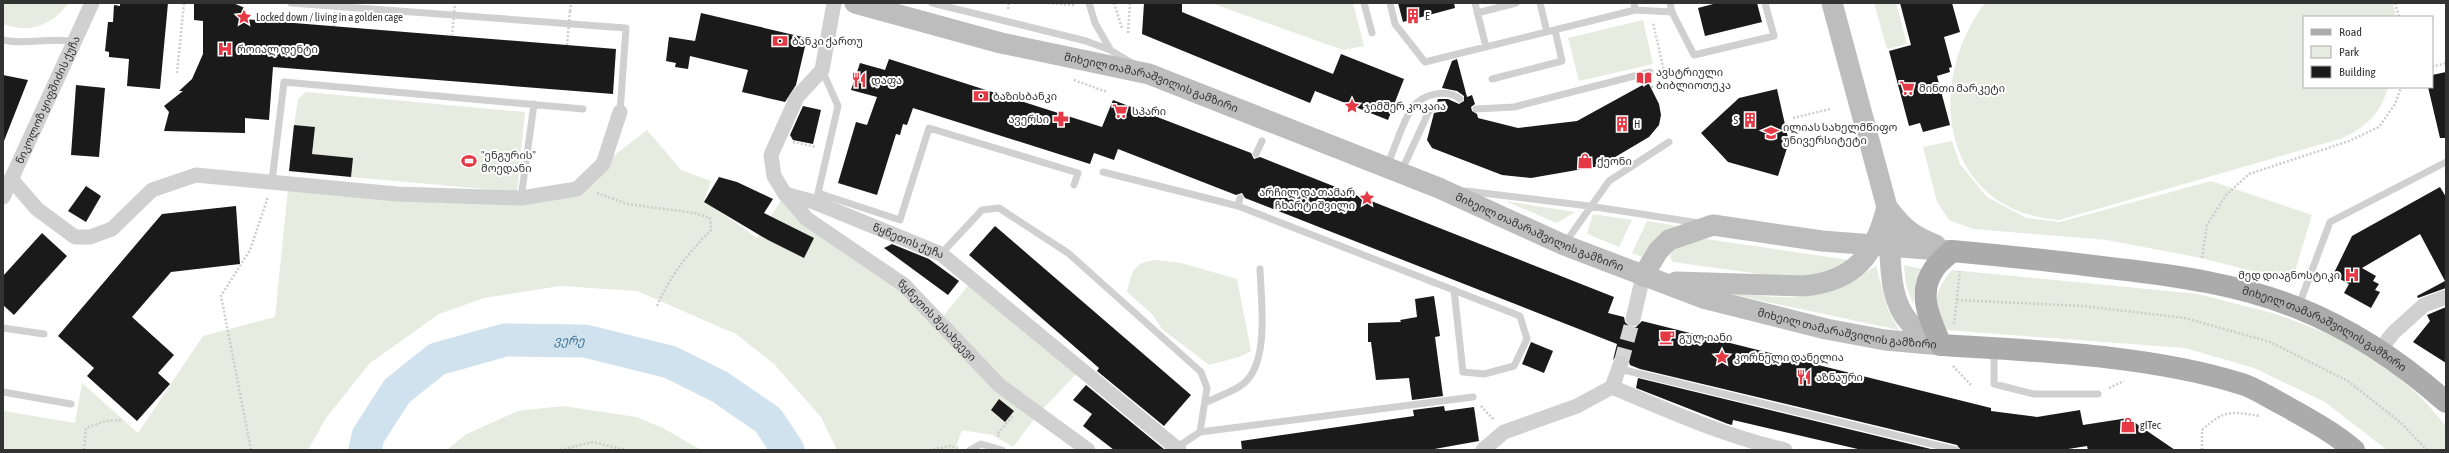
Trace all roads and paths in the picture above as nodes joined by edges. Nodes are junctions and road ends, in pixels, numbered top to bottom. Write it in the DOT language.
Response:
graph roads {
  1 [pos="92,3"];
  2 [pos="184,3"];
  3 [pos="291,3"];
  4 [pos="336,3"];
  5 [pos="455,3"];
  6 [pos="571,3"];
  7 [pos="834,3"];
  8 [pos="855,3"];
  9 [pos="932,3"];
  10 [pos="1009,3"];
  11 [pos="1048,3"];
  12 [pos="1089,3"];
  13 [pos="1114,3"];
  14 [pos="1130,3"];
  15 [pos="1364,3"];
  16 [pos="1390,3"];
  17 [pos="1475,3"];
  18 [pos="1516,3"];
  19 [pos="1540,3"];
  20 [pos="1670,3"];
  21 [pos="1765,3"];
  22 [pos="1832,3"];
  23 [pos="2395,3"];
  24 [pos="1062,4"];
  25 [pos="1074,5"];
  26 [pos="1634,6"];
  27 [pos="1008,8"];
  28 [pos="1650,11"];
  29 [pos="1672,12"];
  30 [pos="1477,13"];
  31 [pos="2399,16"];
  32 [pos="334,26"];
  33 [pos="1122,28"];
  34 [pos="1551,31"];
  35 [pos="1128,33"];
  36 [pos="1372,34"];
  37 [pos="452,36"];
  38 [pos="3,40"];
  39 [pos="75,42"];
  40 [pos="567,45"];
  41 [pos="1486,47"];
  42 [pos="1110,50"];
  43 [pos="2446,63"];
  44 [pos="2433,66"];
  45 [pos="822,70"];
  46 [pos="1650,72"];
  47 [pos="177,73"];
  48 [pos="1149,74"];
  49 [pos="1071,78"];
  50 [pos="1492,79"];
  51 [pos="1651,87"];
  52 [pos="2401,88"];
  53 [pos="1107,92"];
  54 [pos="1460,99"];
  55 [pos="534,104"];
  56 [pos="1443,106"];
  57 [pos="583,109"];
  58 [pos="1476,109"];
  59 [pos="1830,109"];
  60 [pos="620,112"];
  61 [pos="1794,118"];
  62 [pos="1262,142"];
  63 [pos="1669,142"];
  64 [pos="805,145"];
  65 [pos="814,147"];
  66 [pos="1256,154"];
  67 [pos="2446,162"];
  68 [pos="1393,171"];
  69 [pos="1103,172"];
  70 [pos="11,179"];
  71 [pos="272,181"];
  72 [pos="1074,185"];
  73 [pos="1439,188"];
  74 [pos="577,189"];
  75 [pos="785,194"];
  76 [pos="3,196"];
  77 [pos="521,198"];
  78 [pos="1240,198"];
  79 [pos="1238,206"];
  80 [pos="1590,206"];
  81 [pos="1887,207"];
  82 [pos="1713,225"];
  83 [pos="1822,241"];
  84 [pos="1564,245"];
  85 [pos="1882,246"];
  86 [pos="941,254"];
  87 [pos="2202,258"];
  88 [pos="1956,261"];
  89 [pos="1260,270"];
  90 [pos="1651,278"];
  91 [pos="1454,290"];
  92 [pos="2446,297"];
  93 [pos="1957,300"];
  94 [pos="657,306"];
  95 [pos="2298,307"];
  96 [pos="1633,319"];
  97 [pos="3,328"];
  98 [pos="44,334"];
  99 [pos="1948,345"];
  100 [pos="1994,349"];
  101 [pos="2380,350"];
  102 [pos="1621,366"];
  103 [pos="2130,382"];
  104 [pos="1972,386"];
  105 [pos="1612,387"];
  106 [pos="3,392"];
  107 [pos="2098,394"];
  108 [pos="1473,397"];
  109 [pos="2446,402"];
  110 [pos="1204,403"];
  111 [pos="71,404"];
  112 [pos="1015,414"];
  113 [pos="2262,416"];
  114 [pos="123,420"];
  115 [pos="1200,432"];
  116 [pos="1504,432"];
  117 [pos="1002,438"];
  118 [pos="1177,449"];
  119 [pos="84,450"];
  120 [pos="251,450"];
  121 [pos="560,450"];
  122 [pos="626,450"];
  123 [pos="929,450"];
  124 [pos="964,450"];
  125 [pos="970,450"];
  126 [pos="1002,450"];
  127 [pos="1088,450"];
  128 [pos="1483,450"];
  129 [pos="1785,450"];
  130 [pos="1956,450"];
  131 [pos="2202,450"];
  132 [pos="2353,450"];
  133 [pos="2427,450"];
  1 -- 39 [label="street, ნიკოლოზ ყიფშიძის ქუჩა"];
  2 -- 47 [label="path"];
  3 -- 60 [label="lane"];
  4 -- 32 [label="path, bridge"];
  5 -- 37 [label="path, bridge"];
  6 -- 40 [label="path, bridge"];
  7 -- 45 [label="street"];
  8 -- 48 [label="main road, მიხეილ თამარაშვილის გამზირი"];
  9 -- 42 [label="lane"];
  10 -- 27 [label="path"];
  11 -- 24 [label="path"];
  12 -- 42 [label="lane"];
  13 -- 33 [label="path"];
  14 -- 35 [label="path"];
  15 -- 36 [label="lane"];
  16 -- 41 [label="lane"];
  17 -- 30 [label="lane"];
  18 -- 30 [label="lane"];
  19 -- 34 [label="lane"];
  20 -- 29 [label="lane"];
  21 -- 29 [label="lane"];
  22 -- 81 [label="main road"];
  23 -- 31 [label="path"];
  24 -- 25 [label="path"];
  26 -- 28 [label="lane"];
  26 -- 34 [label="lane"];
  28 -- 29 [label="lane"];
  28 -- 51 [label="path"];
  30 -- 41 [label="lane"];
  34 -- 41 [label="lane"];
  34 -- 50 [label="lane"];
  38 -- 39 [label="lane"];
  39 -- 70 [label="street, ნიკოლოზ ყიფშიძის ქუჩა"];
  42 -- 48 [label="lane"];
  43 -- 44 [label="path"];
  45 -- 72 [label="lane"];
  45 -- 75 [label="street"];
  46 -- 58 [label="lane"];
  48 -- 68 [label="main road, მიხეილ თამარაშვილის გამზირი"];
  49 -- 53 [label="path"];
  52 -- 87 [label="path"];
  54 -- 68 [label="lane"];
  55 -- 57 [label="lane"];
  55 -- 71 [label="lane"];
  55 -- 77 [label="lane"];
  56 -- 68 [label="lane"];
  59 -- 61 [label="path"];
  60 -- 74 [label="street"];
  62 -- 66 [label="lane"];
  63 -- 80 [label="lane"];
  64 -- 65 [label="path"];
  67 -- 95 [label="lane"];
  68 -- 73 [label="main road, მიხეილ თამარაშვილის გამზირი"];
  69 -- 79 [label="lane"];
  70 -- 71 [label="street"];
  70 -- 76 [label="street, ნიკოლოზ ყიფშიძის ქუჩა"];
  71 -- 77 [label="street"];
  71 -- 120 [label="path"];
  73 -- 80 [label="lane, მიხეილ თამარაშვილის გამზირი"];
  73 -- 84 [label="main road, მიხეილ თამარაშვილის გამზირი"];
  74 -- 77 [label="street"];
  74 -- 94 [label="path"];
  75 -- 86 [label="street, წყნეთის ქუჩა"];
  75 -- 127 [label="street, წყნეთის შესახვევი"];
  78 -- 79 [label="lane"];
  79 -- 91 [label="lane"];
  80 -- 82 [label="lane, მიხეილ თამარაშვილის გამზირი"];
  80 -- 84 [label="lane"];
  81 -- 83 [label="main road"];
  81 -- 85 [label="main road"];
  81 -- 88 [label="main road"];
  82 -- 83 [label="main road"];
  82 -- 90 [label="main road"];
  83 -- 85 [label="main road"];
  84 -- 90 [label="main road, მიხეილ თამარაშვილის გამზირი"];
  85 -- 88 [label="main road"];
  85 -- 90 [label="main road"];
  85 -- 99 [label="main road"];
  86 -- 110 [label="lane"];
  86 -- 118 [label="street, წყნეთის ქუჩა"];
  88 -- 93 [label="path"];
  88 -- 95 [label="main road, მიხეილ თამარაშვილის გამზირი"];
  88 -- 99 [label="main road"];
  89 -- 110 [label="lane"];
  90 -- 96 [label="street"];
  90 -- 99 [label="main road, მიხეილ თამარაშვილის გამზირი"];
  91 -- 91 [label="lane"];
  92 -- 101 [label="street"];
  93 -- 99 [label="path"];
  93 -- 133 [label="path"];
  95 -- 101 [label="main road, მიხეილ თამარაშვილის გამზირი"];
  97 -- 98 [label="lane"];
  99 -- 100 [label="main road, მიხეილ თამარაშვილის გამზირი"];
  99 -- 104 [label="path"];
  100 -- 107 [label="lane"];
  100 -- 132 [label="main road, მიხეილ თამარაშვილის გამზირი"];
  101 -- 109 [label="main road, მიხეილ თამარაშვილის გამზირი"];
  102 -- 105 [label="street"];
  102 -- 130 [label="lane"];
  103 -- 107 [label="path"];
  105 -- 116 [label="street"];
  105 -- 129 [label="street"];
  106 -- 111 [label="lane"];
  108 -- 115 [label="lane"];
  108 -- 116 [label="path"];
  110 -- 115 [label="lane"];
  112 -- 117 [label="path"];
  113 -- 131 [label="path"];
  114 -- 119 [label="path"];
  115 -- 118 [label="lane"];
  116 -- 128 [label="street"];
  121 -- 122 [label="path"];
  123 -- 124 [label="path"];
  125 -- 126 [label="lane"];
}
